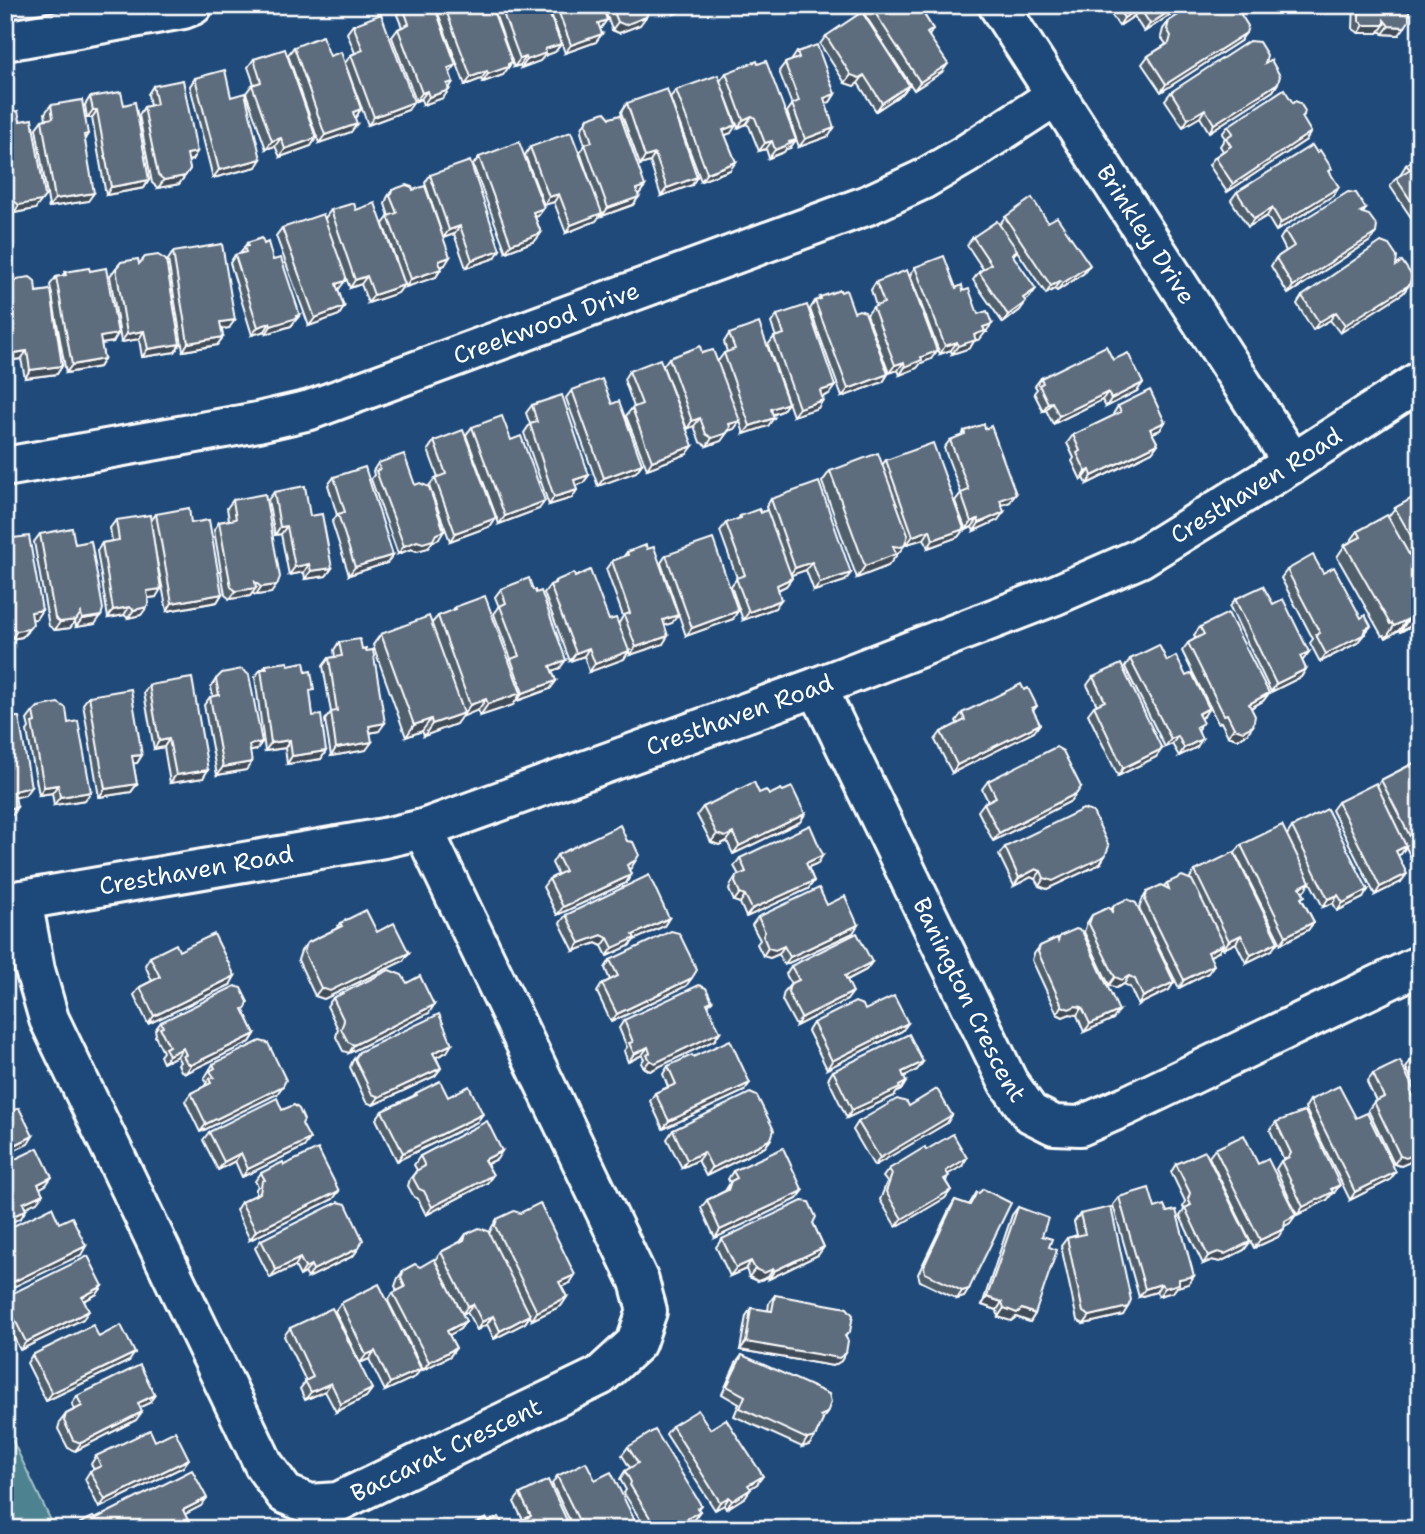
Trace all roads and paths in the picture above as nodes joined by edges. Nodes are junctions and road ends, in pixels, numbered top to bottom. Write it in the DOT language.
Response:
graph roads {
  1 [pos="193,5"];
  2 [pos="998,5"];
  3 [pos="5,41"];
  4 [pos="1057,95"];
  5 [pos="1420,381"];
  6 [pos="1293,463"];
  7 [pos="5,467"];
  8 [pos="817,687"];
  9 [pos="423,829"];
  10 [pos="14,901"];
  11 [pos="1420,965"];
  1 -- 3 [label="street"];
  2 -- 4 [label="street, Brinkley Drive"];
  4 -- 6 [label="street, Brinkley Drive"];
  4 -- 7 [label="street, Creekwood Drive"];
  5 -- 6 [label="street, Cresthaven Road"];
  6 -- 8 [label="street, Cresthaven Road"];
  8 -- 9 [label="street, Cresthaven Road"];
  8 -- 11 [label="street, Banington Crescent"];
  9 -- 10 [label="street, Cresthaven Road"];
  9 -- 10 [label="street, Baccarat Crescent"];
}
